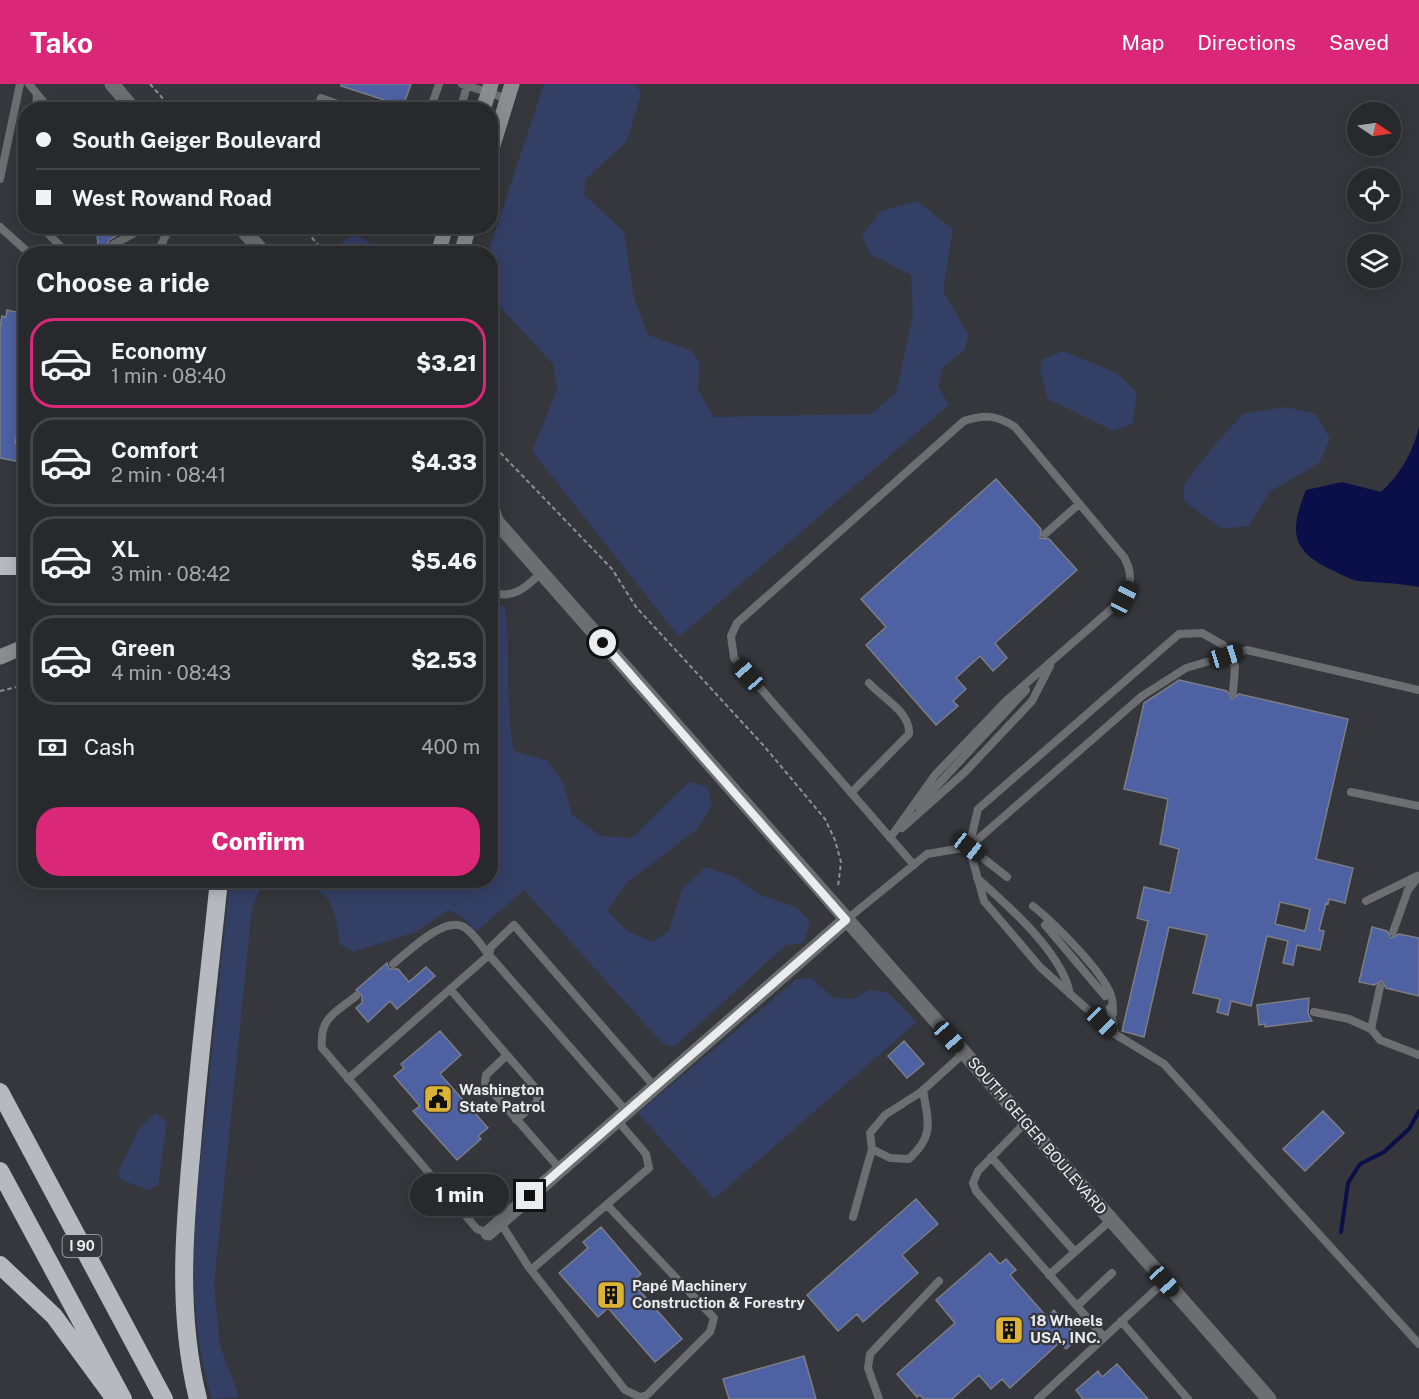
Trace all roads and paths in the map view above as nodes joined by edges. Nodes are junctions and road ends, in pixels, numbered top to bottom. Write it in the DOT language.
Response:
graph roads {
  1 [pos="20,84"];
  2 [pos="29,84"];
  3 [pos="111,84"];
  4 [pos="150,84"];
  5 [pos="439,84"];
  6 [pos="512,84"];
  7 [pos="465,85"];
  8 [pos="490,88"];
  9 [pos="37,95"];
  10 [pos="507,99"];
  11 [pos="37,102"];
  12 [pos="43,102"];
  13 [pos="127,102"];
  14 [pos="166,102"];
  15 [pos="320,102"];
  16 [pos="332,102"];
  17 [pos="433,102"];
  18 [pos="462,102"];
  19 [pos="498,129"];
  20 [pos="0,179"];
  21 [pos="0,228"];
  22 [pos="49,234"];
  23 [pos="133,234"];
  24 [pos="247,234"];
  25 [pos="309,234"];
  26 [pos="114,244"];
  27 [pos="21,246"];
  28 [pos="60,246"];
  29 [pos="257,246"];
  30 [pos="319,246"];
  31 [pos="498,450"];
  32 [pos="1079,504"];
  33 [pos="498,526"];
  34 [pos="1045,534"];
  35 [pos="0,566"];
  36 [pos="18,566"];
  37 [pos="541,573"];
  38 [pos="498,594"];
  39 [pos="18,649"];
  40 [pos="0,657"];
  41 [pos="1054,659"];
  42 [pos="869,682"];
  43 [pos="18,687"];
  44 [pos="1419,690"];
  45 [pos="0,691"];
  46 [pos="1233,693"];
  47 [pos="1352,792"];
  48 [pos="851,793"];
  49 [pos="1419,806"];
  50 [pos="890,838"];
  51 [pos="969,847"];
  52 [pos="914,865"];
  53 [pos="975,875"];
  54 [pos="1419,876"];
  55 [pos="1007,877"];
  56 [pos="218,888"];
  57 [pos="1366,901"];
  58 [pos="1034,906"];
  59 [pos="841,914"];
  60 [pos="1045,925"];
  61 [pos="1393,932"];
  62 [pos="489,955"];
  63 [pos="393,964"];
  64 [pos="1380,987"];
  65 [pos="450,989"];
  66 [pos="1070,994"];
  67 [pos="356,996"];
  68 [pos="1314,1012"];
  69 [pos="1113,1013"];
  70 [pos="1371,1029"];
  71 [pos="1114,1034"];
  72 [pos="964,1053"];
  73 [pos="1419,1054"];
  74 [pos="507,1055"];
  75 [pos="348,1079"];
  76 [pos="655,1087"];
  77 [pos="923,1090"];
  78 [pos="0,1092"];
  79 [pos="622,1116"];
  80 [pos="516,1120"];
  81 [pos="1025,1123"];
  82 [pos="872,1149"];
  83 [pos="992,1157"];
  84 [pos="560,1169"];
  85 [pos="0,1171"];
  86 [pos="607,1205"];
  87 [pos="853,1217"];
  88 [pos="1111,1220"];
  89 [pos="500,1222"];
  90 [pos="488,1233"];
  91 [pos="1075,1252"];
  92 [pos="0,1265"];
  93 [pos="531,1270"];
  94 [pos="1112,1273"];
  95 [pos="1049,1275"];
  96 [pos="939,1281"];
  97 [pos="1164,1281"];
  98 [pos="1077,1306"];
  99 [pos="1121,1321"];
  100 [pos="1104,1337"];
  101 [pos="1419,1344"];
  102 [pos="115,1399"];
  103 [pos="123,1399"];
  104 [pos="164,1399"];
  105 [pos="198,1399"];
  106 [pos="879,1399"];
  107 [pos="1038,1399"];
  108 [pos="1188,1399"];
  109 [pos="1269,1399"];
  1 -- 20 [label="lane"];
  2 -- 9 [label="lane"];
  3 -- 13 [label="street"];
  4 -- 14 [label="path"];
  5 -- 17 [label="lane"];
  6 -- 10 [label="main road"];
  7 -- 8 [label="lane"];
  7 -- 18 [label="lane"];
  8 -- 10 [label="lane"];
  9 -- 11 [label="lane"];
  9 -- 12 [label="lane"];
  10 -- 19 [label="main road"];
  15 -- 16 [label="lane"];
  21 -- 27 [label="lane"];
  22 -- 28 [label="lane"];
  23 -- 26 [label="lane"];
  24 -- 29 [label="street"];
  25 -- 30 [label="path"];
  31 -- 59 [label="path"];
  32 -- 34 [label="lane"];
  32 -- 41 [label="lane"];
  32 -- 48 [label="lane"];
  33 -- 37 [label="street, SOUTH GEIGER BOULEVARD"];
  35 -- 36 [label="highway"];
  37 -- 38 [label="lane"];
  37 -- 59 [label="street, SOUTH GEIGER BOULEVARD"];
  39 -- 40 [label="main road"];
  41 -- 50 [label="lane"];
  41 -- 50 [label="lane"];
  42 -- 48 [label="lane"];
  43 -- 45 [label="path"];
  44 -- 51 [label="lane"];
  46 -- 51 [label="lane, bridge"];
  47 -- 49 [label="lane"];
  48 -- 50 [label="lane"];
  50 -- 52 [label="lane"];
  51 -- 52 [label="lane"];
  51 -- 53 [label="lane"];
  51 -- 55 [label="lane"];
  52 -- 59 [label="lane"];
  53 -- 66 [label="lane"];
  53 -- 66 [label="lane"];
  54 -- 57 [label="lane"];
  54 -- 61 [label="lane"];
  56 -- 105 [label="highway"];
  58 -- 69 [label="lane"];
  59 -- 72 [label="street, SOUTH GEIGER BOULEVARD"];
  59 -- 76 [label="street"];
  60 -- 69 [label="lane"];
  62 -- 63 [label="lane"];
  62 -- 65 [label="lane"];
  62 -- 76 [label="lane"];
  62 -- 79 [label="lane"];
  64 -- 70 [label="lane"];
  65 -- 74 [label="lane"];
  65 -- 75 [label="lane"];
  66 -- 71 [label="lane"];
  67 -- 75 [label="lane"];
  68 -- 70 [label="lane"];
  69 -- 71 [label="lane"];
  70 -- 73 [label="lane"];
  71 -- 101 [label="lane"];
  72 -- 77 [label="lane"];
  72 -- 81 [label="street, SOUTH GEIGER BOULEVARD"];
  74 -- 80 [label="lane"];
  74 -- 80 [label="lane"];
  75 -- 90 [label="lane"];
  76 -- 79 [label="street"];
  77 -- 82 [label="lane"];
  77 -- 82 [label="lane"];
  78 -- 104 [label="highway, I 90"];
  79 -- 84 [label="street"];
  79 -- 86 [label="lane"];
  80 -- 84 [label="lane"];
  81 -- 83 [label="lane"];
  81 -- 88 [label="street, SOUTH GEIGER BOULEVARD"];
  82 -- 87 [label="lane"];
  83 -- 91 [label="lane"];
  83 -- 95 [label="lane"];
  84 -- 89 [label="street"];
  85 -- 103 [label="highway, I 90"];
  86 -- 93 [label="lane"];
  86 -- 93 [label="lane"];
  88 -- 91 [label="lane"];
  88 -- 97 [label="street, SOUTH GEIGER BOULEVARD"];
  89 -- 90 [label="street"];
  89 -- 93 [label="lane"];
  91 -- 95 [label="lane"];
  92 -- 102 [label="highway"];
  94 -- 98 [label="lane"];
  95 -- 98 [label="lane"];
  96 -- 106 [label="lane"];
  97 -- 99 [label="lane"];
  97 -- 109 [label="street, SOUTH GEIGER BOULEVARD"];
  98 -- 100 [label="lane"];
  99 -- 100 [label="lane"];
  99 -- 108 [label="lane"];
  100 -- 107 [label="lane"];
}
